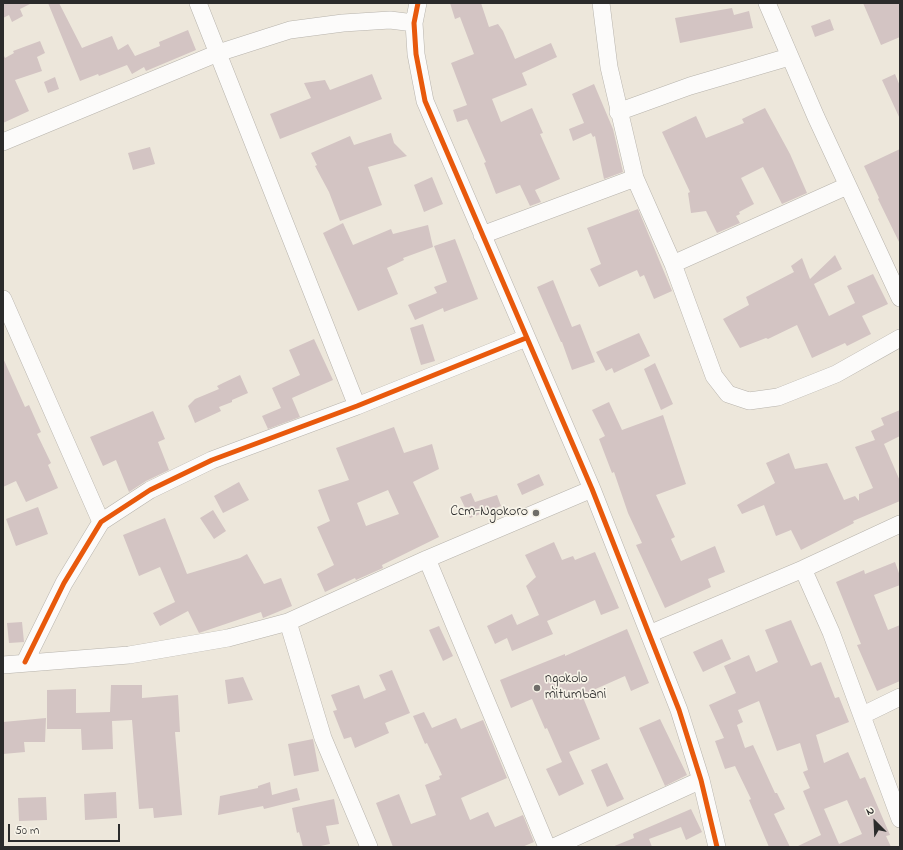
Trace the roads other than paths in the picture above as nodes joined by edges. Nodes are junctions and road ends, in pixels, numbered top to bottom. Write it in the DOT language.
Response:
graph roads {
  1 [pos="198,3"];
  2 [pos="418,3"];
  3 [pos="601,3"];
  4 [pos="767,3"];
  5 [pos="414,23"];
  6 [pos="218,53"];
  7 [pos="789,57"];
  8 [pos="618,112"];
  9 [pos="3,142"];
  10 [pos="635,178"];
  11 [pos="847,186"];
  12 [pos="482,235"];
  13 [pos="673,264"];
  14 [pos="900,298"];
  15 [pos="3,299"];
  16 [pos="526,338"];
  17 [pos="900,338"];
  18 [pos="357,406"];
  19 [pos="592,489"];
  20 [pos="101,522"];
  21 [pos="900,524"];
  22 [pos="427,559"];
  23 [pos="803,569"];
  24 [pos="288,622"];
  25 [pos="649,634"];
  26 [pos="25,662"];
  27 [pos="3,665"];
  28 [pos="900,697"];
  29 [pos="863,715"];
  30 [pos="701,780"];
  31 [pos="900,819"];
  32 [pos="370,847"];
  33 [pos="547,847"];
  34 [pos="554,847"];
  35 [pos="717,847"];
  1 -- 6 [label="street"];
  2 -- 5 [label="street"];
  3 -- 8 [label="street"];
  4 -- 7 [label="street"];
  5 -- 6 [label="street"];
  5 -- 12 [label="street"];
  6 -- 9 [label="street"];
  6 -- 18 [label="street"];
  7 -- 8 [label="street"];
  7 -- 11 [label="street"];
  8 -- 10 [label="street"];
  10 -- 12 [label="street"];
  10 -- 13 [label="street"];
  11 -- 13 [label="street"];
  11 -- 14 [label="street"];
  12 -- 16 [label="street"];
  13 -- 17 [label="street"];
  15 -- 20 [label="street"];
  16 -- 18 [label="street"];
  16 -- 19 [label="street"];
  18 -- 20 [label="street"];
  19 -- 22 [label="street"];
  19 -- 25 [label="street"];
  20 -- 26 [label="street"];
  21 -- 23 [label="street"];
  22 -- 24 [label="street"];
  22 -- 33 [label="street"];
  23 -- 25 [label="street"];
  23 -- 29 [label="street"];
  24 -- 26 [label="street"];
  24 -- 32 [label="street"];
  25 -- 30 [label="street"];
  26 -- 27 [label="street"];
  28 -- 29 [label="street"];
  29 -- 31 [label="street"];
  30 -- 34 [label="street"];
  30 -- 35 [label="street"];
}
